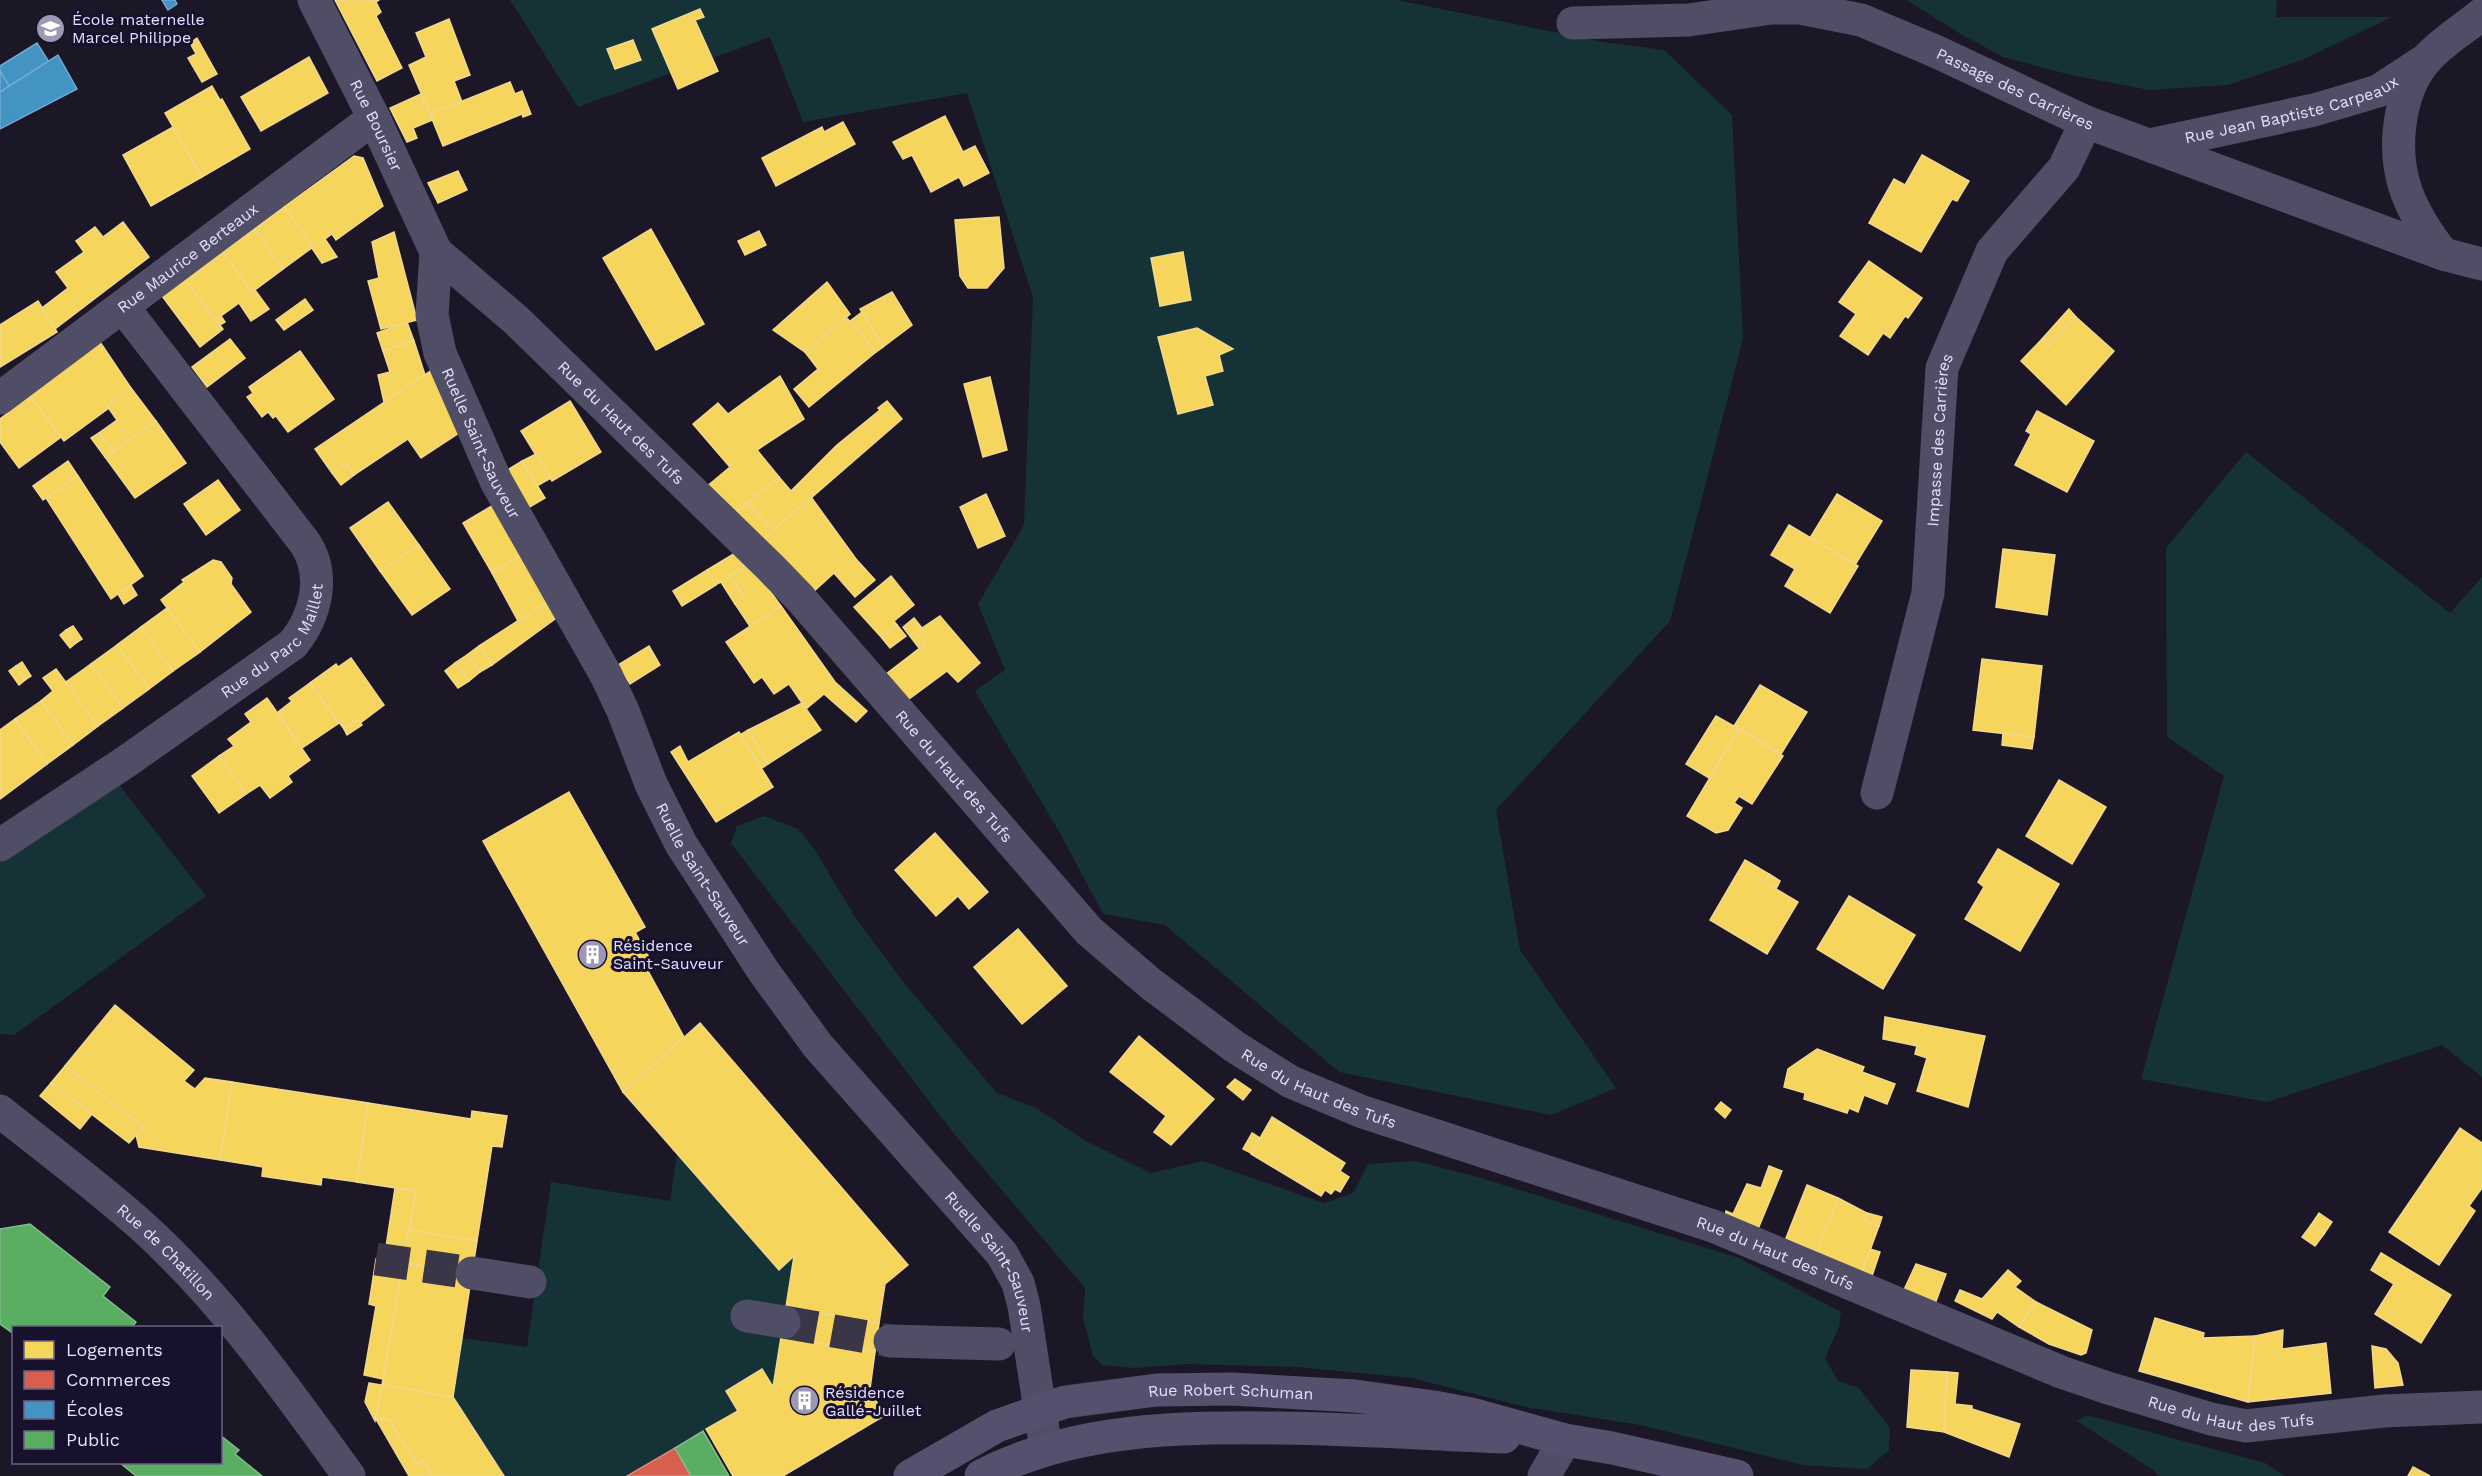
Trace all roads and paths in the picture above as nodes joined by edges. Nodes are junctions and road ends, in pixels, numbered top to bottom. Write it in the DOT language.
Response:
graph roads {
  1 [pos="314,0"];
  2 [pos="2482,14"];
  3 [pos="1573,23"];
  4 [pos="2427,59"];
  5 [pos="374,118"];
  6 [pos="2086,122"];
  7 [pos="2150,145"];
  8 [pos="436,252"];
  9 [pos="2443,254"];
  10 [pos="2482,264"];
  11 [pos="123,307"];
  12 [pos="0,398"];
  13 [pos="1877,793"];
  14 [pos="0,845"];
  15 [pos="0,1111"];
  16 [pos="472,1273"];
  17 [pos="530,1282"];
  18 [pos="747,1316"];
  19 [pos="784,1322"];
  20 [pos="890,1341"];
  21 [pos="999,1344"];
  22 [pos="2482,1407"];
  23 [pos="1039,1410"];
  24 [pos="1565,1440"];
  25 [pos="1046,1449"];
  26 [pos="349,1476"];
  27 [pos="910,1476"];
  28 [pos="981,1476"];
  29 [pos="1544,1476"];
  30 [pos="1737,1476"];
  1 -- 5 [label="street, Rue Boursier"];
  2 -- 4 [label="street, Rue Jean Baptiste Carpeaux"];
  3 -- 6 [label="street, Passage des Carrières"];
  4 -- 7 [label="street, Rue Jean Baptiste Carpeaux"];
  4 -- 9 [label="street, Rue Jean Baptiste Carpeaux"];
  5 -- 8 [label="street, Rue Boursier"];
  5 -- 11 [label="street, Rue Maurice Berteaux"];
  6 -- 7 [label="street, Passage des Carrières"];
  6 -- 13 [label="street, Impasse des Carrières"];
  7 -- 9 [label="street, Passage des Carrières"];
  8 -- 22 [label="street, Rue du Haut des Tufs"];
  8 -- 23 [label="street, Ruelle Saint-Sauveur"];
  9 -- 10 [label="street, Passage des Carrières"];
  11 -- 12 [label="street, Rue Maurice Berteaux"];
  11 -- 14 [label="street, Rue du Parc Maillet"];
  15 -- 26 [label="street, Rue de Chatillon"];
  16 -- 17 [label="street"];
  18 -- 19 [label="street"];
  20 -- 21 [label="street"];
  23 -- 24 [label="main road, Rue Robert Schuman"];
  23 -- 25 [label="street, Ruelle Saint-Sauveur"];
  23 -- 27 [label="main road, Rue Robert Schuman"];
  24 -- 25 [label="main road, Rue Robert Schuman"];
  24 -- 29 [label="street"];
  24 -- 30 [label="main road, Rue Robert Schuman"];
  25 -- 28 [label="main road, Rue Robert Schuman"];
}
